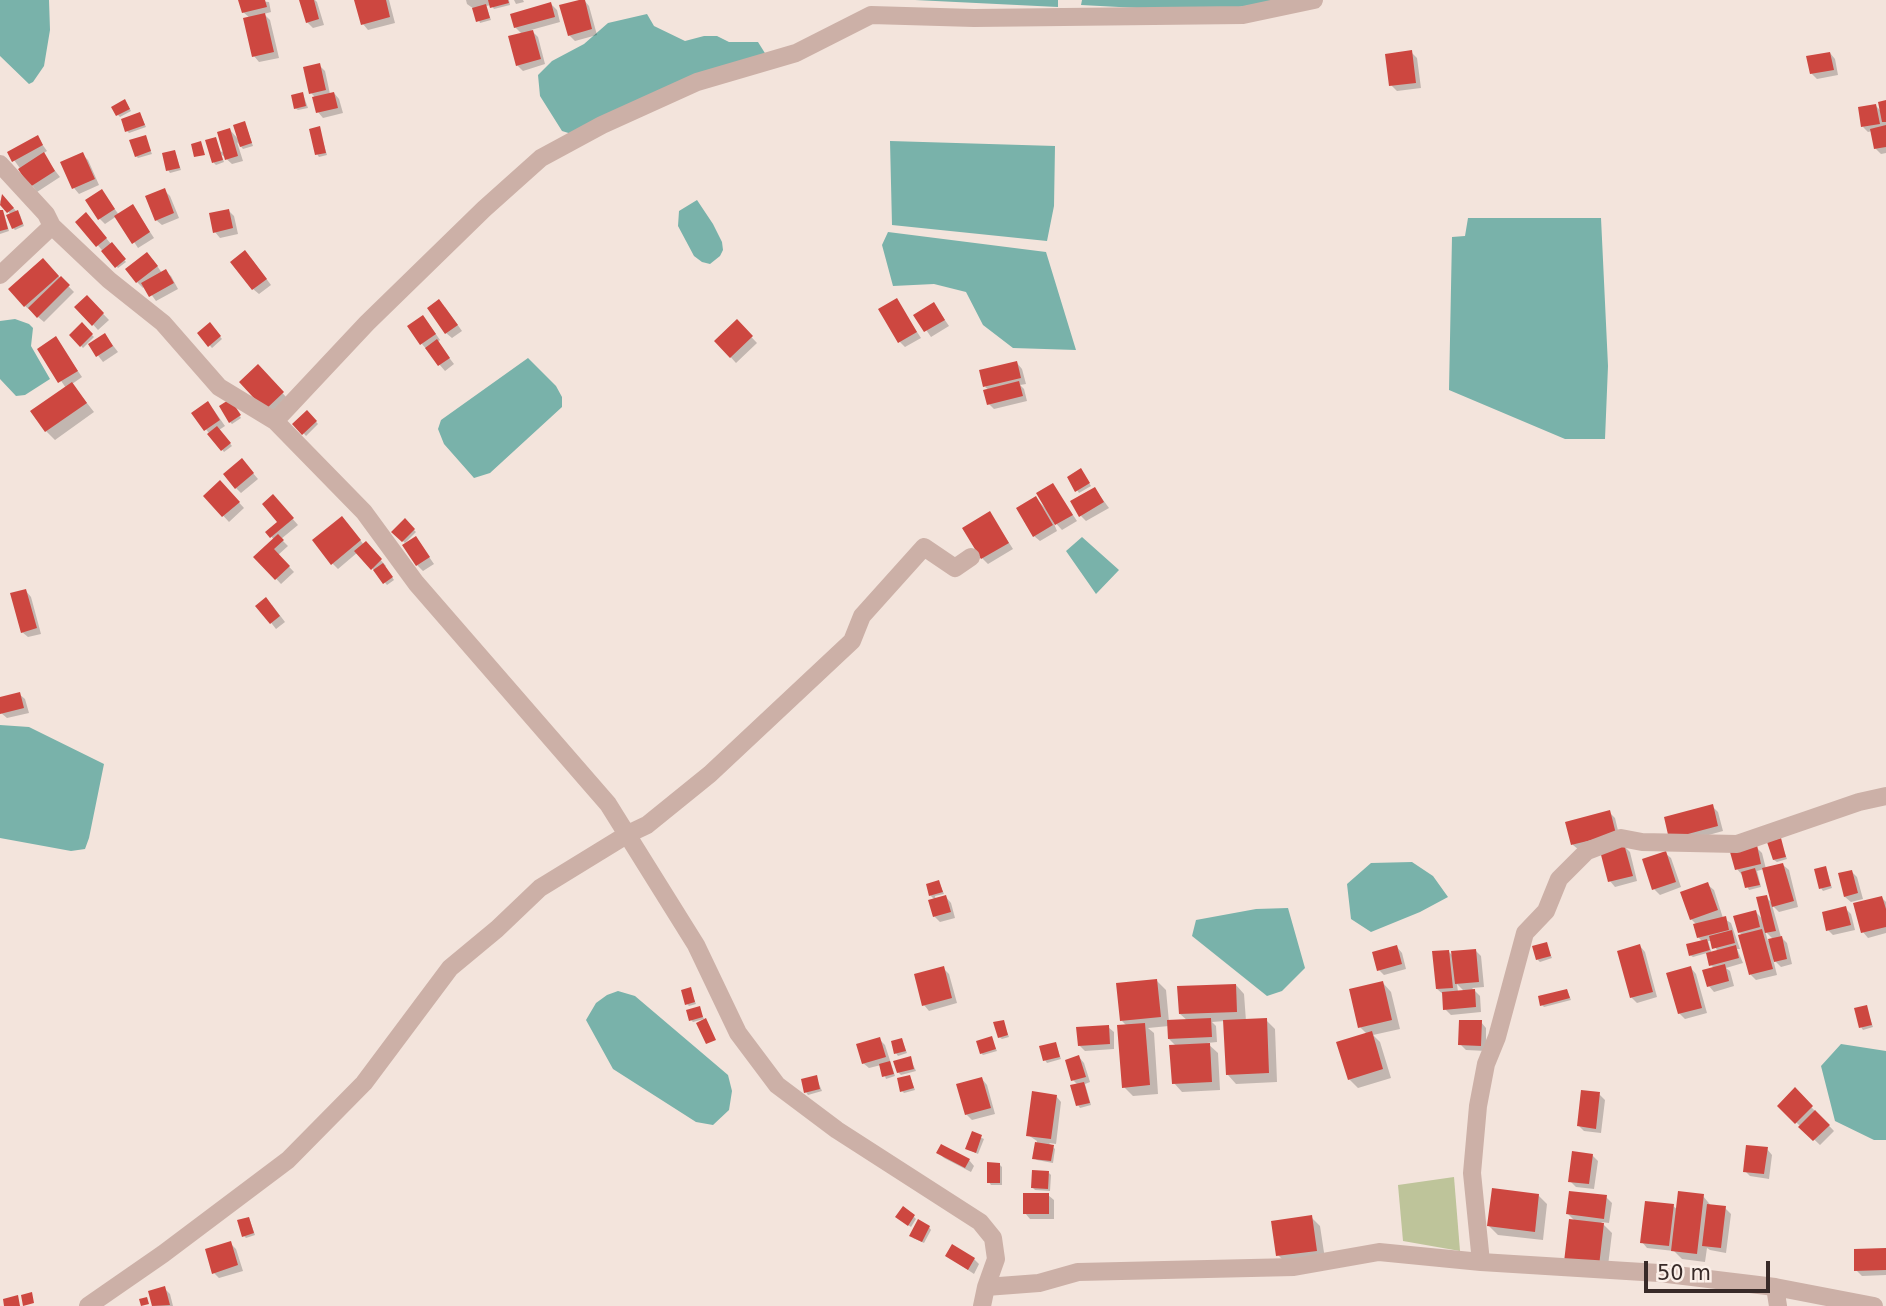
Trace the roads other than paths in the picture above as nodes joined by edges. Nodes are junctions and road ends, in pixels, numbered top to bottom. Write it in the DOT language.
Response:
graph roads {
  1 [pos="1314,0"];
  2 [pos="0,164"];
  3 [pos="52,226"];
  4 [pos="0,275"];
  5 [pos="275,421"];
  6 [pos="971,557"];
  7 [pos="1886,796"];
  8 [pos="628,834"];
  9 [pos="1481,1262"];
  10 [pos="986,1287"];
  11 [pos="1775,1287"];
  12 [pos="88,1306"];
  13 [pos="982,1306"];
  14 [pos="1778,1306"];
  15 [pos="1874,1306"];
  1 -- 5 [label="street"];
  2 -- 3 [label="street"];
  3 -- 4 [label="street"];
  3 -- 5 [label="street"];
  5 -- 8 [label="street"];
  6 -- 8 [label="street"];
  7 -- 9 [label="street"];
  8 -- 10 [label="street"];
  8 -- 12 [label="street"];
  9 -- 10 [label="street"];
  9 -- 11 [label="street"];
  10 -- 13 [label="street"];
  11 -- 14 [label="street"];
  11 -- 15 [label="street"];
}
